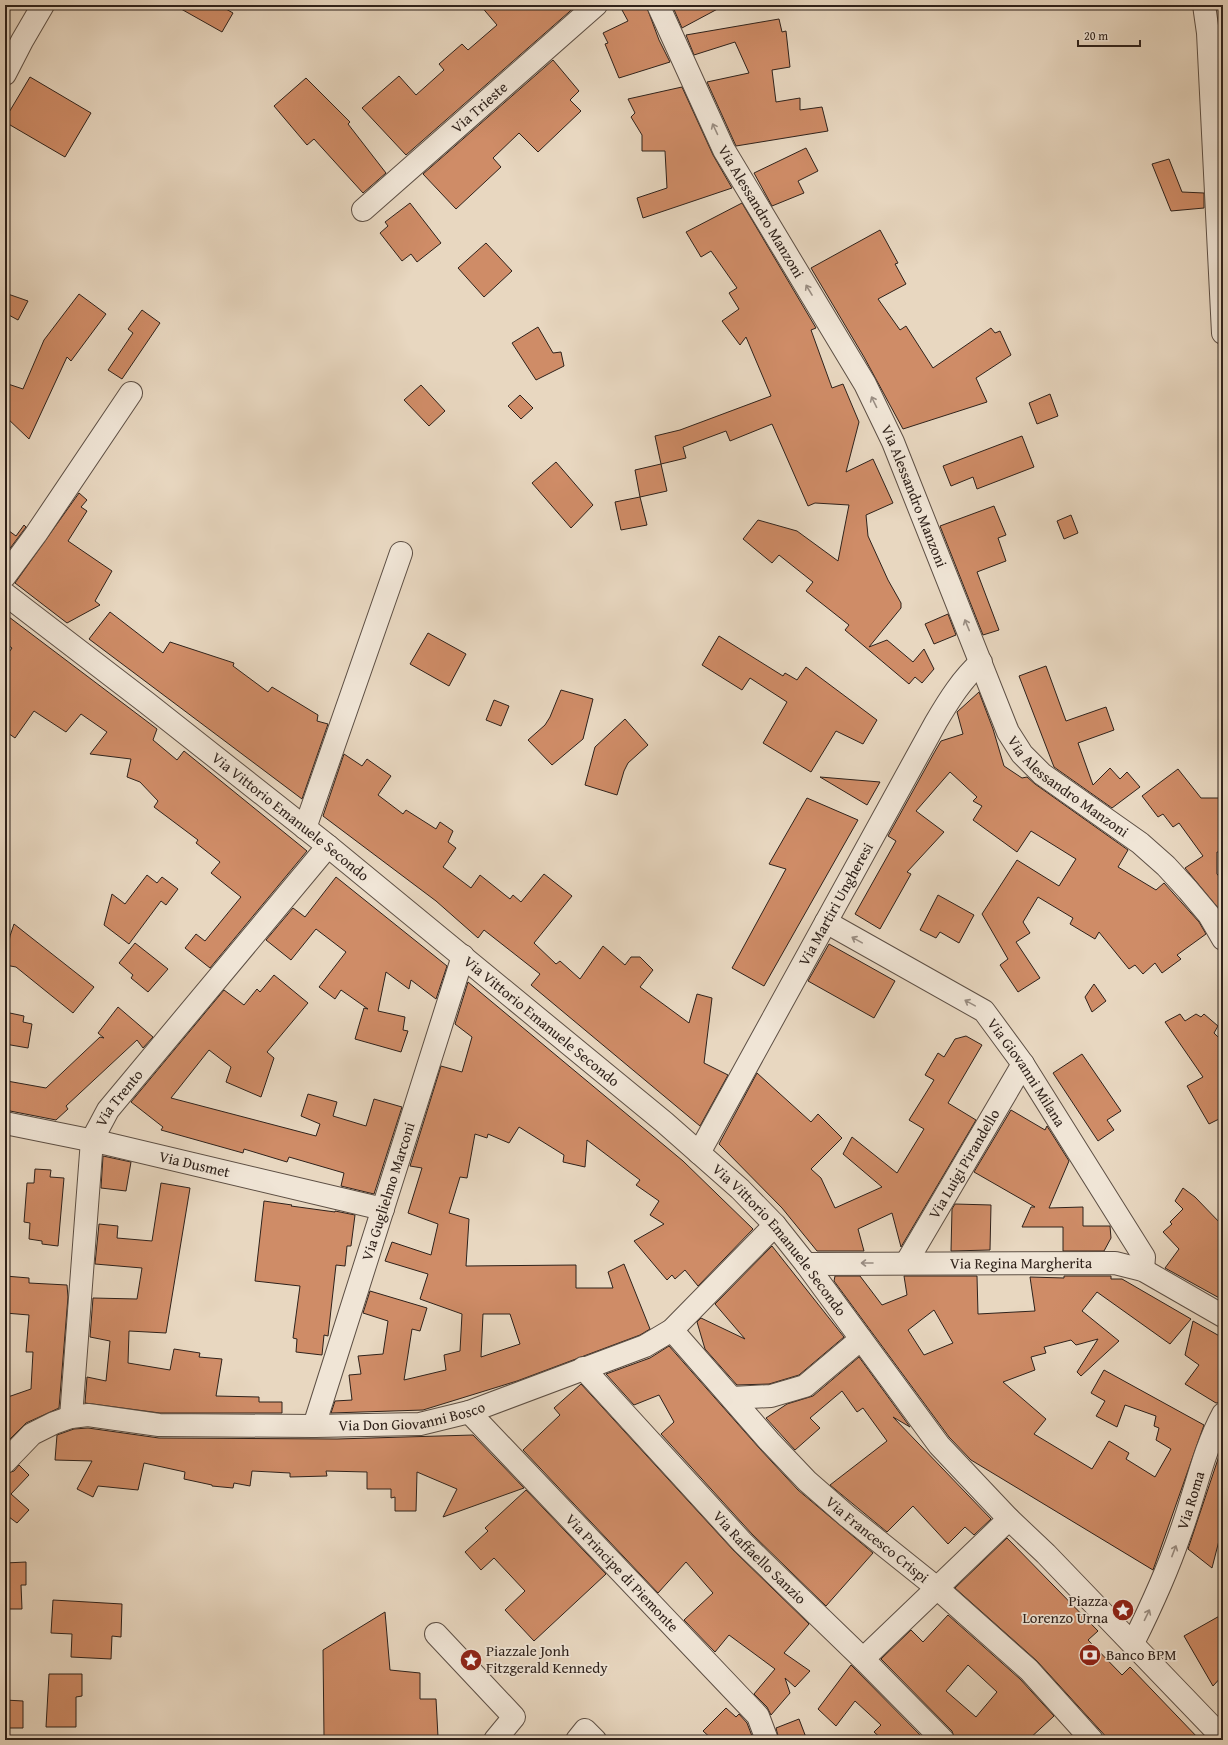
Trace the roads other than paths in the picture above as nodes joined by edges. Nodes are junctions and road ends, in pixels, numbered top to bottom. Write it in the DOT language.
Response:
graph roads {
  1 [pos="43,5"];
  2 [pos="596,5"];
  3 [pos="658,5"];
  4 [pos="1204,5"];
  5 [pos="5,74"];
  6 [pos="363,210"];
  7 [pos="1223,333"];
  8 [pos="131,393"];
  9 [pos="401,553"];
  10 [pos="5,576"];
  11 [pos="5,594"];
  12 [pos="981,662"];
  13 [pos="305,828"];
  14 [pos="328,846"];
  15 [pos="826,922"];
  16 [pos="1223,939"];
  17 [pos="463,956"];
  18 [pos="1022,1064"];
  19 [pos="5,1123"];
  20 [pos="92,1140"];
  21 [pos="699,1153"];
  22 [pos="383,1209"];
  23 [pos="775,1225"];
  24 [pos="906,1263"];
  25 [pos="806,1264"];
  26 [pos="1143,1270"];
  27 [pos="1223,1316"];
  28 [pos="672,1330"];
  29 [pos="861,1339"];
  30 [pos="584,1368"];
  31 [pos="732,1398"];
  32 [pos="469,1412"];
  33 [pos="1223,1414"];
  34 [pos="71,1417"];
  35 [pos="314,1426"];
  36 [pos="5,1462"];
  37 [pos="1009,1519"];
  38 [pos="936,1588"];
  39 [pos="436,1634"];
  40 [pos="1133,1643"];
  41 [pos="863,1659"];
  42 [pos="1212,1734"];
  43 [pos="495,1740"];
  44 [pos="577,1740"];
  45 [pos="595,1740"];
  46 [pos="767,1740"];
  47 [pos="943,1740"];
  48 [pos="1092,1740"];
  1 -- 5 [label="street"];
  2 -- 6 [label="street, Via Trieste"];
  12 -- 3 [label="street, Via Alessandro Manzoni, one-way"];
  4 -- 7 [label="street"];
  8 -- 10 [label="street"];
  9 -- 13 [label="street"];
  11 -- 13 [label="street, Via Vittorio Emanuele Secondo"];
  12 -- 15 [label="street, Via Martiri Ungheresi"];
  12 -- 16 [label="street, Via Alessandro Manzoni"];
  13 -- 14 [label="street, Via Vittorio Emanuele Secondo"];
  14 -- 17 [label="street, Via Vittorio Emanuele Secondo"];
  14 -- 20 [label="street, Via Trento"];
  18 -- 15 [label="street, Via Giovanni Milana, one-way"];
  15 -- 21 [label="street, Via Martiri Ungheresi"];
  17 -- 21 [label="street, Via Vittorio Emanuele Secondo"];
  17 -- 22 [label="street, Via Guglielmo Marconi"];
  18 -- 24 [label="street, Via Luigi Pirandello"];
  18 -- 26 [label="street, Via Giovanni Milana"];
  19 -- 20 [label="street, Via Dusmet"];
  20 -- 22 [label="street, Via Dusmet"];
  20 -- 34 [label="street, Via Trento"];
  21 -- 23 [label="street, Via Vittorio Emanuele Secondo"];
  22 -- 35 [label="street, Via Guglielmo Marconi"];
  23 -- 25 [label="street, Via Vittorio Emanuele Secondo"];
  23 -- 28 [label="street, Via Don Giovanni Bosco"];
  24 -- 25 [label="street, Via Regina Margherita, one-way"];
  24 -- 26 [label="street, Via Regina Margherita"];
  25 -- 29 [label="street, Via Vittorio Emanuele Secondo"];
  26 -- 27 [label="street, Via Regina Margherita"];
  28 -- 30 [label="street, Via Don Giovanni Bosco"];
  28 -- 31 [label="street, Via Francesco Crispi"];
  29 -- 31 [label="street"];
  29 -- 37 [label="street, Via Vittorio Emanuele Secondo"];
  30 -- 32 [label="street, Via Don Giovanni Bosco"];
  30 -- 41 [label="street, Via Raffaello Sanzio"];
  31 -- 38 [label="street, Via Francesco Crispi"];
  32 -- 35 [label="street, Via Don Giovanni Bosco"];
  32 -- 46 [label="street, Via Principe di Piemonte"];
  40 -- 33 [label="street, Via Roma, one-way"];
  34 -- 35 [label="street, Via Don Giovanni Bosco"];
  34 -- 36 [label="street, Via Don Giovanni Bosco"];
  37 -- 38 [label="street"];
  37 -- 40 [label="street, Via Vittorio Emanuele Secondo"];
  38 -- 41 [label="street"];
  38 -- 48 [label="street, Via Francesco Crispi"];
  39 -- 43 [label="street"];
  40 -- 42 [label="street, Via Vittorio Emanuele Secondo"];
  41 -- 47 [label="street, Via Raffaello Sanzio"];
  44 -- 45 [label="street"];
}
